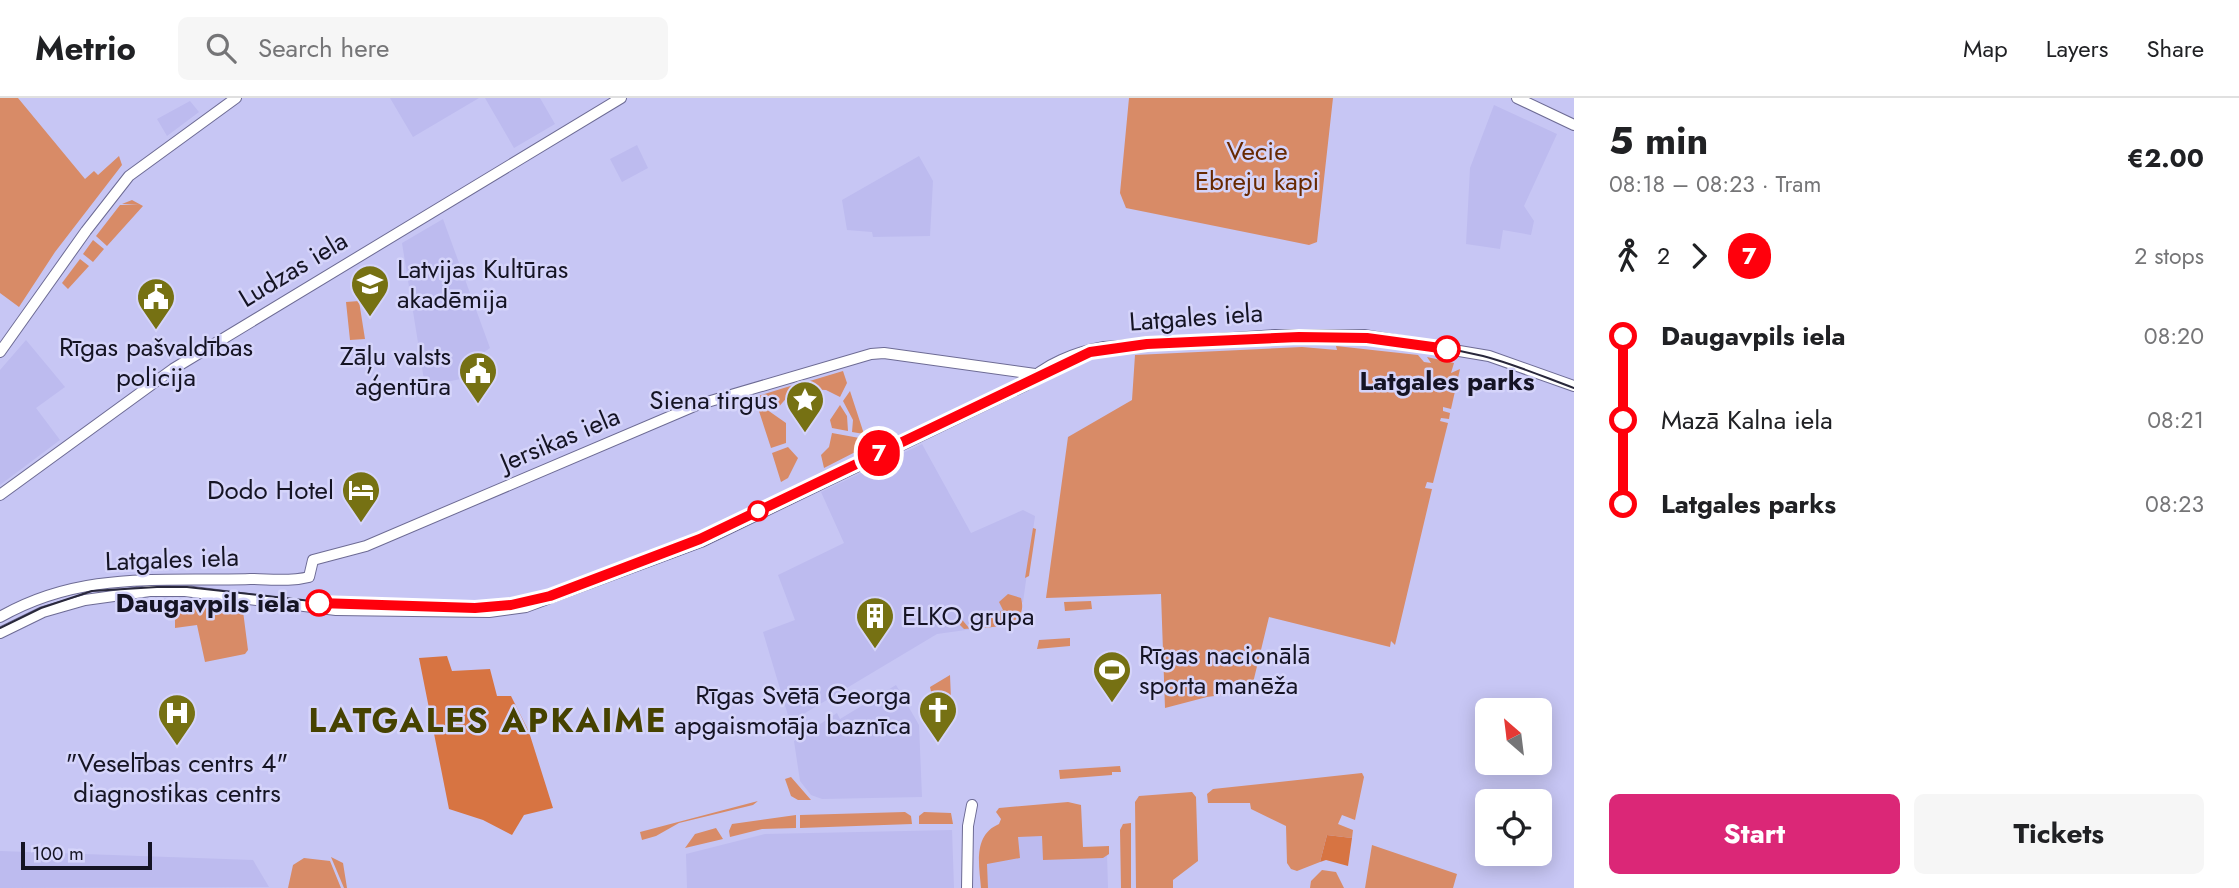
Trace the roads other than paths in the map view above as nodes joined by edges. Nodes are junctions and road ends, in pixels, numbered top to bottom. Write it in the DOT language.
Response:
graph roads {
  1 [pos="236,98"];
  2 [pos="621,98"];
  3 [pos="1517,98"];
  4 [pos="1574,125"];
  5 [pos="0,352"];
  6 [pos="1035,374"];
  7 [pos="1574,386"];
  8 [pos="0,495"];
  9 [pos="309,577"];
  10 [pos="0,617"];
  11 [pos="0,633"];
  12 [pos="972,805"];
  13 [pos="967,888"];
  1 -- 5 [label="street"];
  2 -- 8 [label="street, Ludzas iela"];
  3 -- 4 [label="street"];
  6 -- 7 [label="street, Latgales iela"];
  6 -- 9 [label="street, Jersikas iela"];
  6 -- 11 [label="street, Latgales iela"];
  9 -- 10 [label="street, Latgales iela"];
  12 -- 13 [label="street"];
}
